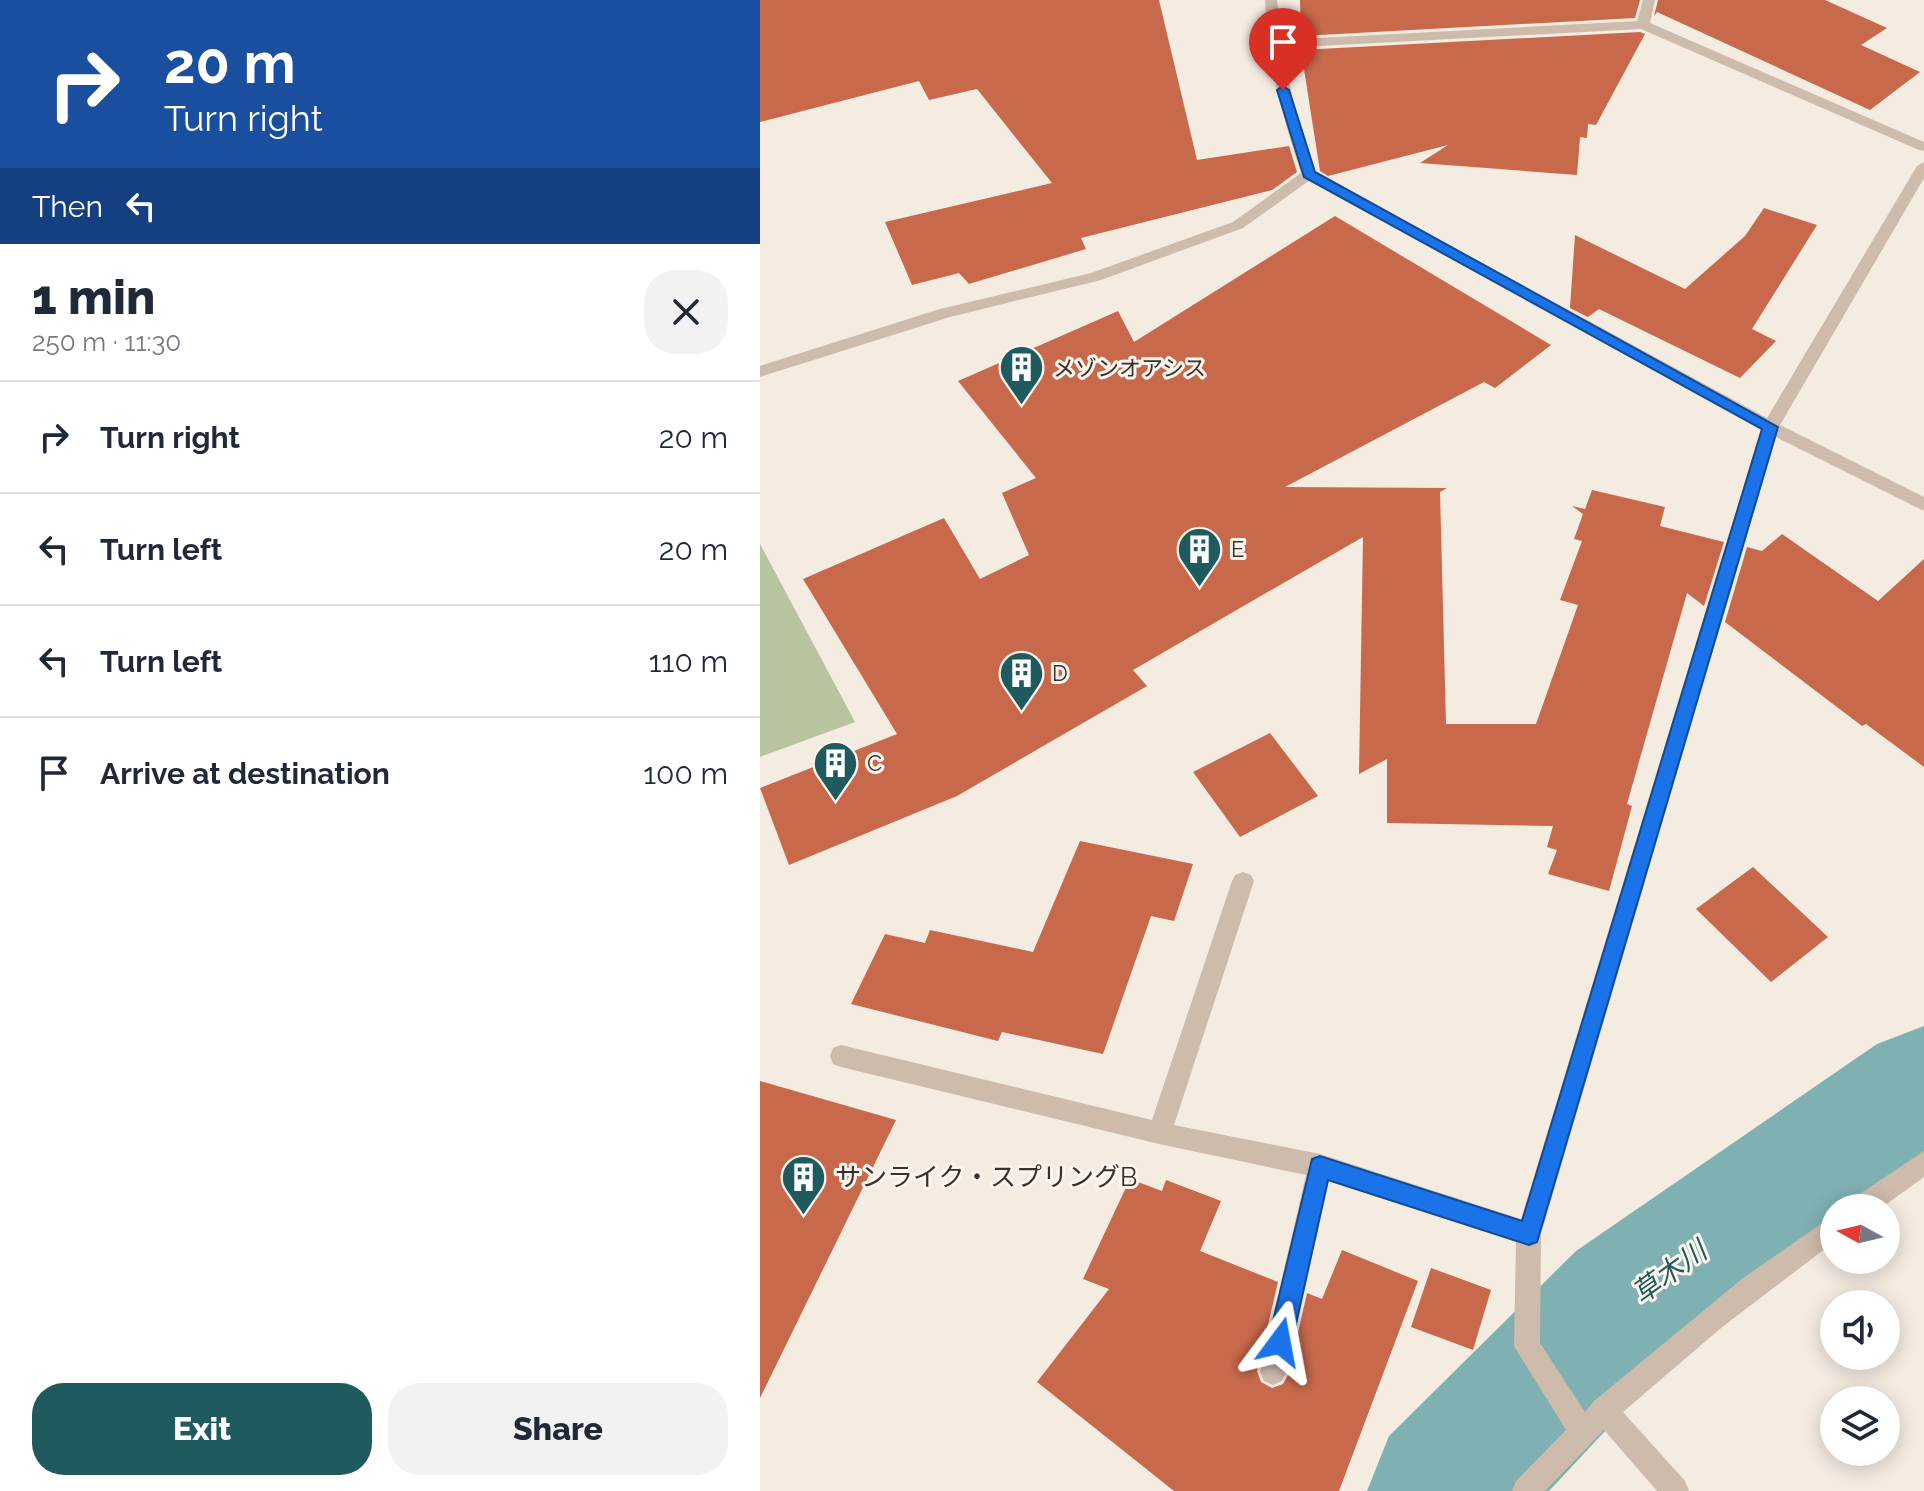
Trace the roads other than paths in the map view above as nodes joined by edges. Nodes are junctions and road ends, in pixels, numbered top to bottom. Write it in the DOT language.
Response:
graph roads {
  1 [pos="1271,0"];
  2 [pos="1649,0"];
  3 [pos="1643,25"];
  4 [pos="1273,44"];
  5 [pos="1924,147"];
  6 [pos="1924,166"];
  7 [pos="1309,174"];
  8 [pos="760,372"];
  9 [pos="1770,427"];
  10 [pos="1924,505"];
  11 [pos="1243,881"];
  12 [pos="841,1056"];
  13 [pos="1159,1133"];
  14 [pos="1924,1163"];
  15 [pos="1320,1166"];
  16 [pos="1881,1194"];
  17 [pos="1529,1234"];
  18 [pos="1820,1237"];
  19 [pos="1273,1372"];
  20 [pos="1603,1410"];
  21 [pos="1575,1420"];
  22 [pos="1526,1491"];
  23 [pos="1675,1491"];
  1 -- 4 [label="street"];
  2 -- 3 [label="street"];
  3 -- 4 [label="street"];
  3 -- 5 [label="street"];
  4 -- 7 [label="street"];
  6 -- 9 [label="street"];
  7 -- 8 [label="street"];
  7 -- 9 [label="street"];
  9 -- 10 [label="street"];
  9 -- 17 [label="street"];
  11 -- 13 [label="street"];
  12 -- 13 [label="street"];
  13 -- 15 [label="street"];
  14 -- 16 [label="street"];
  15 -- 17 [label="street"];
  15 -- 19 [label="street"];
  17 -- 21 [label="street"];
  18 -- 20 [label="street"];
  20 -- 21 [label="street"];
  20 -- 23 [label="street"];
  21 -- 22 [label="street"];
}
